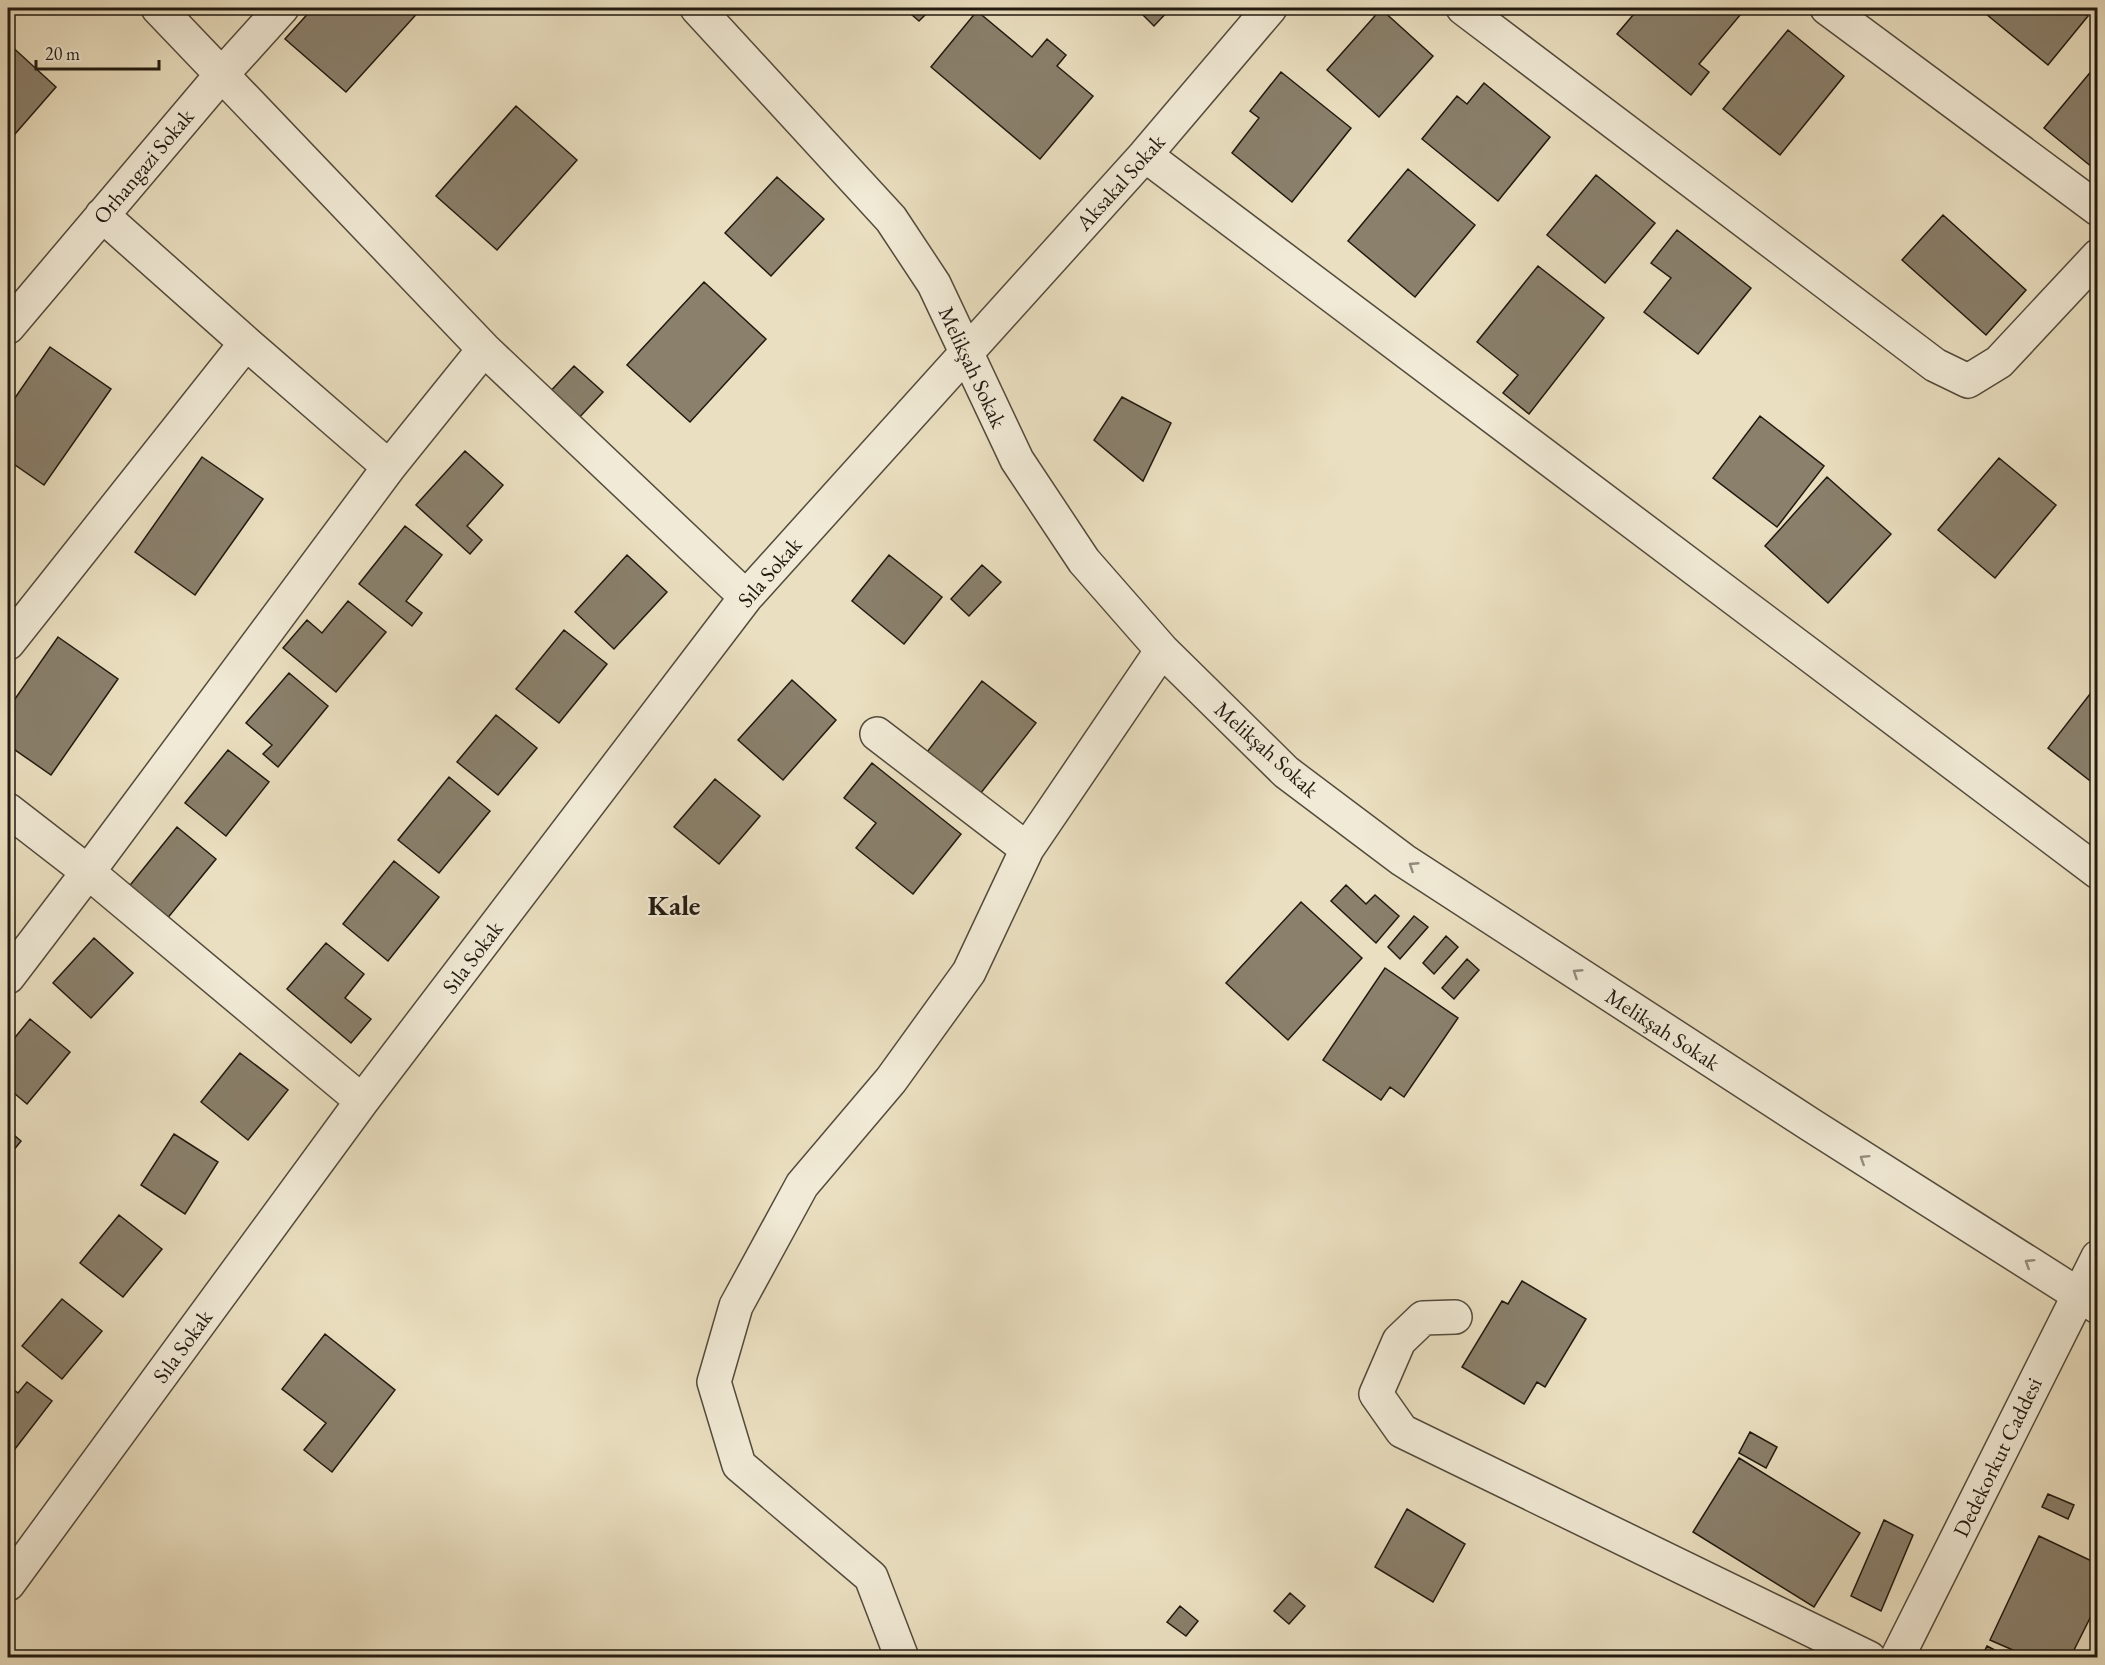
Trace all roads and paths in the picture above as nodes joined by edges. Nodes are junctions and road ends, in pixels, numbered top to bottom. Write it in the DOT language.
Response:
graph roads {
  1 [pos="158,8"];
  2 [pos="282,8"];
  3 [pos="697,8"];
  4 [pos="1270,8"];
  5 [pos="1463,8"];
  6 [pos="1827,8"];
  7 [pos="223,73"];
  8 [pos="1145,155"];
  9 [pos="2097,209"];
  10 [pos="102,215"];
  11 [pos="2097,256"];
  12 [pos="8,327"];
  13 [pos="246,343"];
  14 [pos="484,349"];
  15 [pos="965,352"];
  16 [pos="389,467"];
  17 [pos="746,597"];
  18 [pos="8,643"];
  19 [pos="1162,650"];
  20 [pos="877,734"];
  21 [pos="8,810"];
  22 [pos="1027,849"];
  23 [pos="88,872"];
  24 [pos="2097,872"];
  25 [pos="8,977"];
  26 [pos="362,1101"];
  27 [pos="2097,1257"];
  28 [pos="2088,1300"];
  29 [pos="1455,1317"];
  30 [pos="8,1584"];
  31 [pos="902,1658"];
  32 [pos="1869,1658"];
  33 [pos="1897,1658"];
  1 -- 7 [label="street"];
  2 -- 7 [label="street, Orhangazi Sokak"];
  3 -- 15 [label="street, Melikşah Sokak"];
  4 -- 8 [label="street, Aksakal Sokak"];
  5 -- 11 [label="street"];
  6 -- 9 [label="street"];
  7 -- 10 [label="street, Orhangazi Sokak"];
  7 -- 14 [label="street"];
  8 -- 15 [label="street, Aksakal Sokak"];
  8 -- 24 [label="street"];
  10 -- 12 [label="street, Orhangazi Sokak"];
  10 -- 13 [label="street"];
  13 -- 16 [label="street"];
  13 -- 18 [label="street"];
  14 -- 16 [label="street"];
  14 -- 17 [label="street"];
  15 -- 17 [label="street, Sıla Sokak"];
  15 -- 19 [label="street, Melikşah Sokak"];
  16 -- 23 [label="street"];
  17 -- 26 [label="street, Sıla Sokak"];
  19 -- 22 [label="street"];
  28 -- 19 [label="street, Melikşah Sokak, one-way"];
  20 -- 22 [label="street"];
  21 -- 23 [label="street"];
  22 -- 31 [label="street"];
  23 -- 25 [label="street"];
  23 -- 26 [label="street"];
  26 -- 30 [label="street, Sıla Sokak"];
  27 -- 28 [label="street, Dedekorkut Caddesi"];
  28 -- 33 [label="street, Dedekorkut Caddesi"];
  29 -- 32 [label="street"];
}
